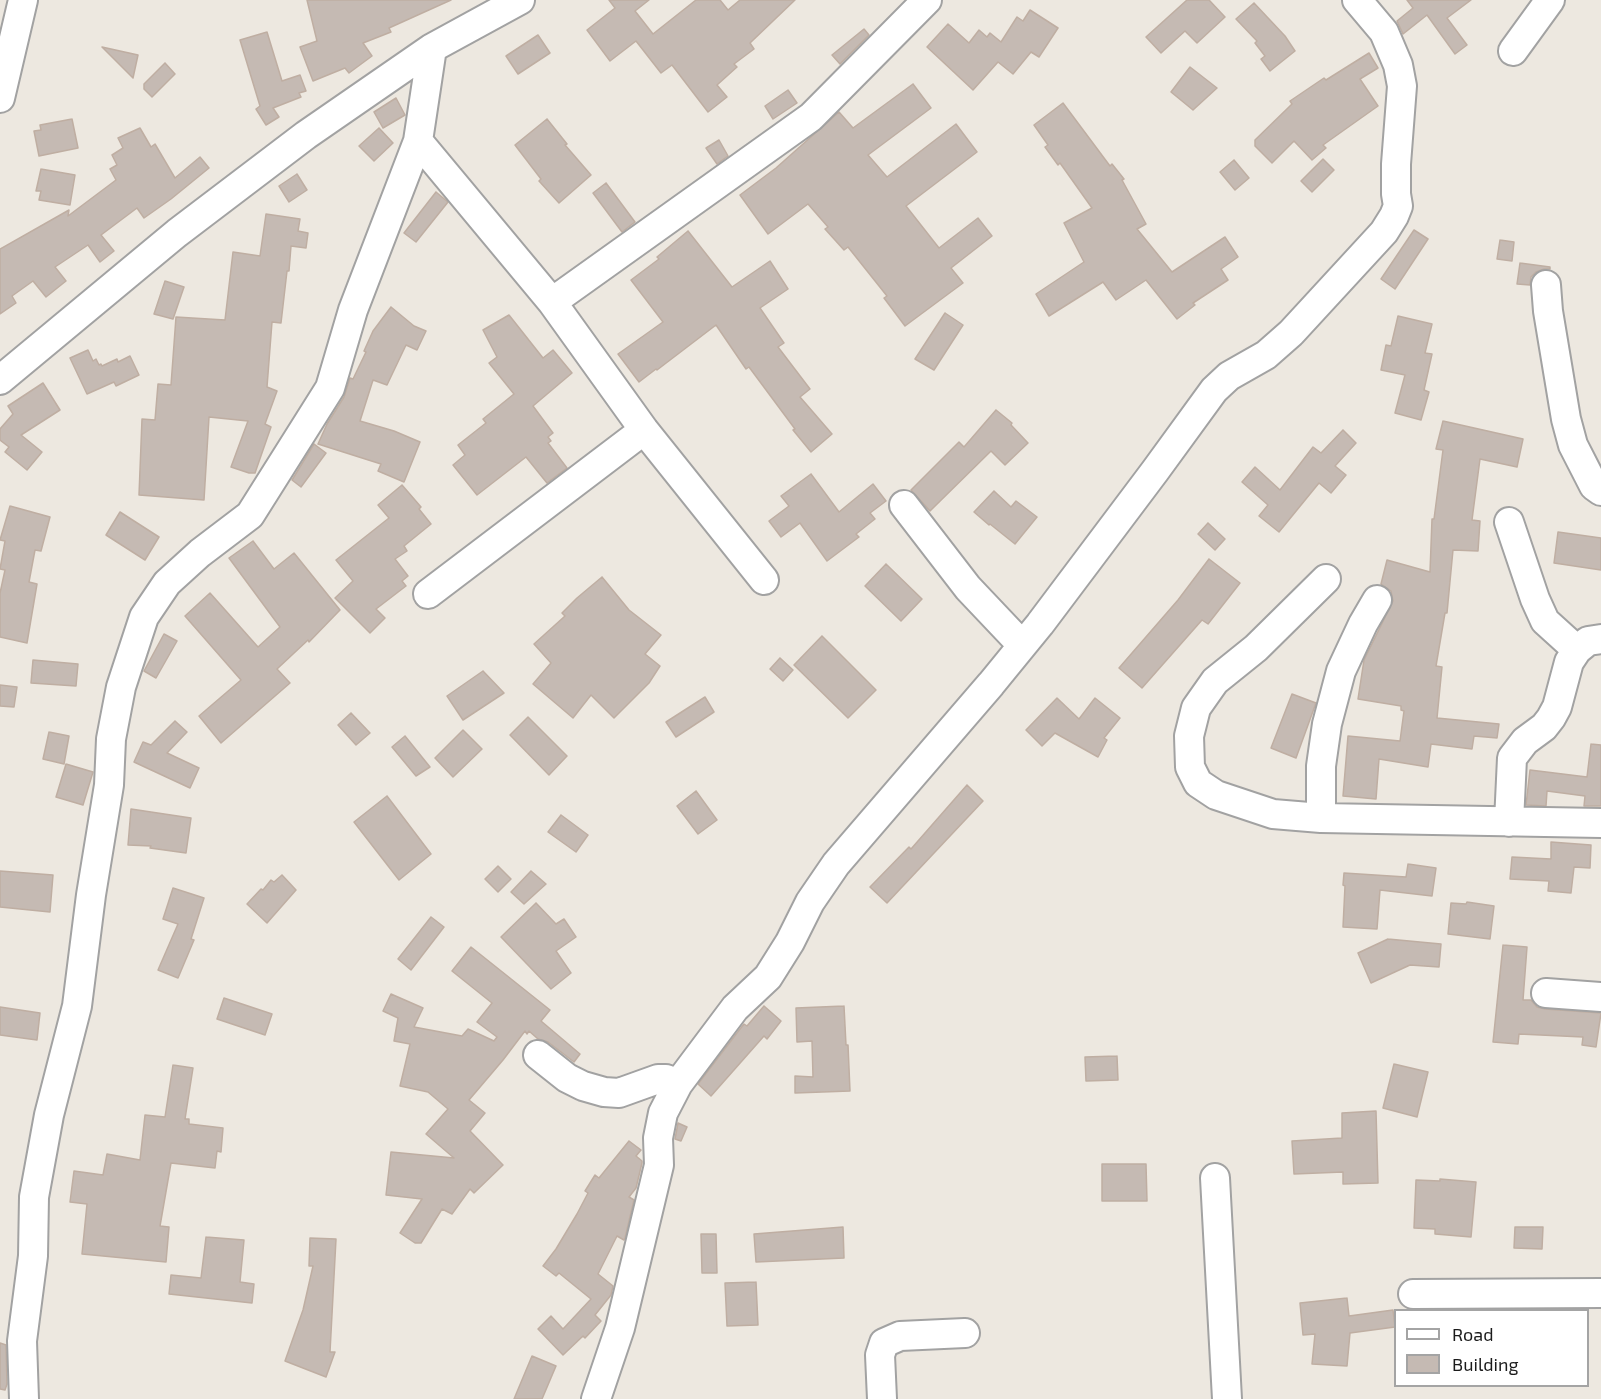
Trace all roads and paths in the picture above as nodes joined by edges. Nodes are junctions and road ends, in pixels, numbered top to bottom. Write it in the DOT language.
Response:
graph roads {
  1 [pos="23,0"];
  2 [pos="520,0"];
  3 [pos="927,0"];
  4 [pos="1357,0"];
  5 [pos="1550,0"];
  6 [pos="432,48"];
  7 [pos="1514,51"];
  8 [pos="0,98"];
  9 [pos="418,141"];
  10 [pos="1546,285"];
  11 [pos="552,302"];
  12 [pos="0,380"];
  13 [pos="644,430"];
  14 [pos="1601,491"];
  15 [pos="904,505"];
  16 [pos="1509,522"];
  17 [pos="1326,579"];
  18 [pos="764,580"];
  19 [pos="428,594"];
  20 [pos="1377,600"];
  21 [pos="1589,644"];
  22 [pos="1022,645"];
  23 [pos="1321,818"];
  24 [pos="1509,822"];
  25 [pos="1601,823"];
  26 [pos="1546,993"];
  27 [pos="1601,997"];
  28 [pos="538,1055"];
  29 [pos="678,1084"];
  30 [pos="1215,1178"];
  31 [pos="1601,1293"];
  32 [pos="1413,1294"];
  33 [pos="965,1333"];
  34 [pos="24,1399"];
  35 [pos="596,1399"];
  36 [pos="882,1399"];
  37 [pos="1227,1399"];
  1 -- 8 [label="street"];
  2 -- 6 [label="street"];
  3 -- 11 [label="street"];
  4 -- 22 [label="street"];
  5 -- 7 [label="street"];
  6 -- 9 [label="street"];
  6 -- 12 [label="street"];
  9 -- 11 [label="street"];
  9 -- 34 [label="street"];
  10 -- 14 [label="street"];
  11 -- 13 [label="street"];
  13 -- 18 [label="street"];
  13 -- 19 [label="street"];
  15 -- 22 [label="street"];
  16 -- 21 [label="street"];
  17 -- 23 [label="street"];
  20 -- 23 [label="street"];
  21 -- 24 [label="street"];
  22 -- 29 [label="street"];
  23 -- 24 [label="street"];
  24 -- 25 [label="street"];
  26 -- 27 [label="street"];
  28 -- 29 [label="street"];
  29 -- 35 [label="street"];
  30 -- 37 [label="street"];
  31 -- 32 [label="street"];
  33 -- 36 [label="street"];
}
